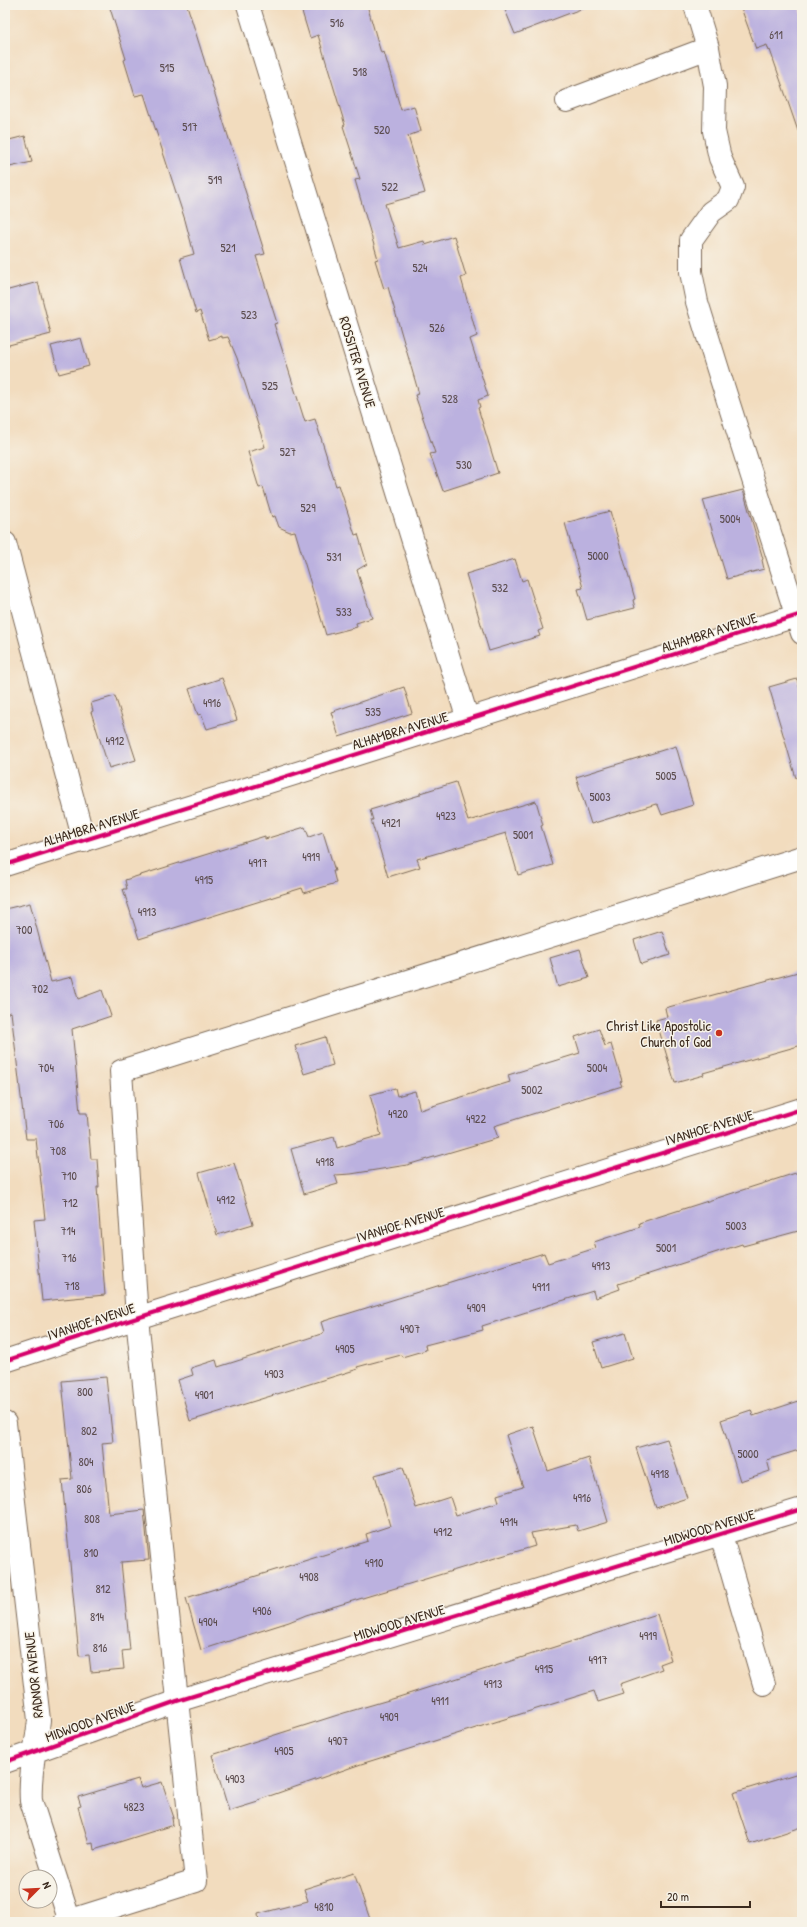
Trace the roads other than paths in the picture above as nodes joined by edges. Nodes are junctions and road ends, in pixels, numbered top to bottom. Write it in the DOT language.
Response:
graph roads {
  1 [pos="248,5"];
  2 [pos="695,5"];
  3 [pos="708,48"];
  4 [pos="567,101"];
  5 [pos="5,543"];
  6 [pos="800,621"];
  7 [pos="468,720"];
  8 [pos="84,841"];
  9 [pos="802,857"];
  10 [pos="5,865"];
  11 [pos="802,1109"];
  12 [pos="137,1318"];
  13 [pos="5,1361"];
  14 [pos="5,1422"];
  15 [pos="802,1509"];
  16 [pos="721,1535"];
  17 [pos="764,1684"];
  18 [pos="177,1701"];
  19 [pos="35,1752"];
  20 [pos="5,1762"];
  21 [pos="68,1922"];
  1 -- 7 [label="street, ROSSITER AVENUE"];
  2 -- 3 [label="street"];
  3 -- 4 [label="street"];
  3 -- 6 [label="street"];
  5 -- 8 [label="street"];
  6 -- 7 [label="street, ALHAMBRA AVENUE"];
  7 -- 8 [label="street, ALHAMBRA AVENUE"];
  8 -- 10 [label="street, ALHAMBRA AVENUE"];
  9 -- 12 [label="street"];
  11 -- 12 [label="street, IVANHOE AVENUE"];
  12 -- 13 [label="street, IVANHOE AVENUE"];
  12 -- 18 [label="street"];
  14 -- 19 [label="street, RADNOR AVENUE"];
  15 -- 16 [label="street, MIDWOOD AVENUE"];
  16 -- 17 [label="street"];
  16 -- 18 [label="street, MIDWOOD AVENUE"];
  18 -- 19 [label="street, MIDWOOD AVENUE"];
  18 -- 21 [label="street"];
  19 -- 20 [label="street, MIDWOOD AVENUE"];
  19 -- 21 [label="street, RADNOR AVENUE"];
}
